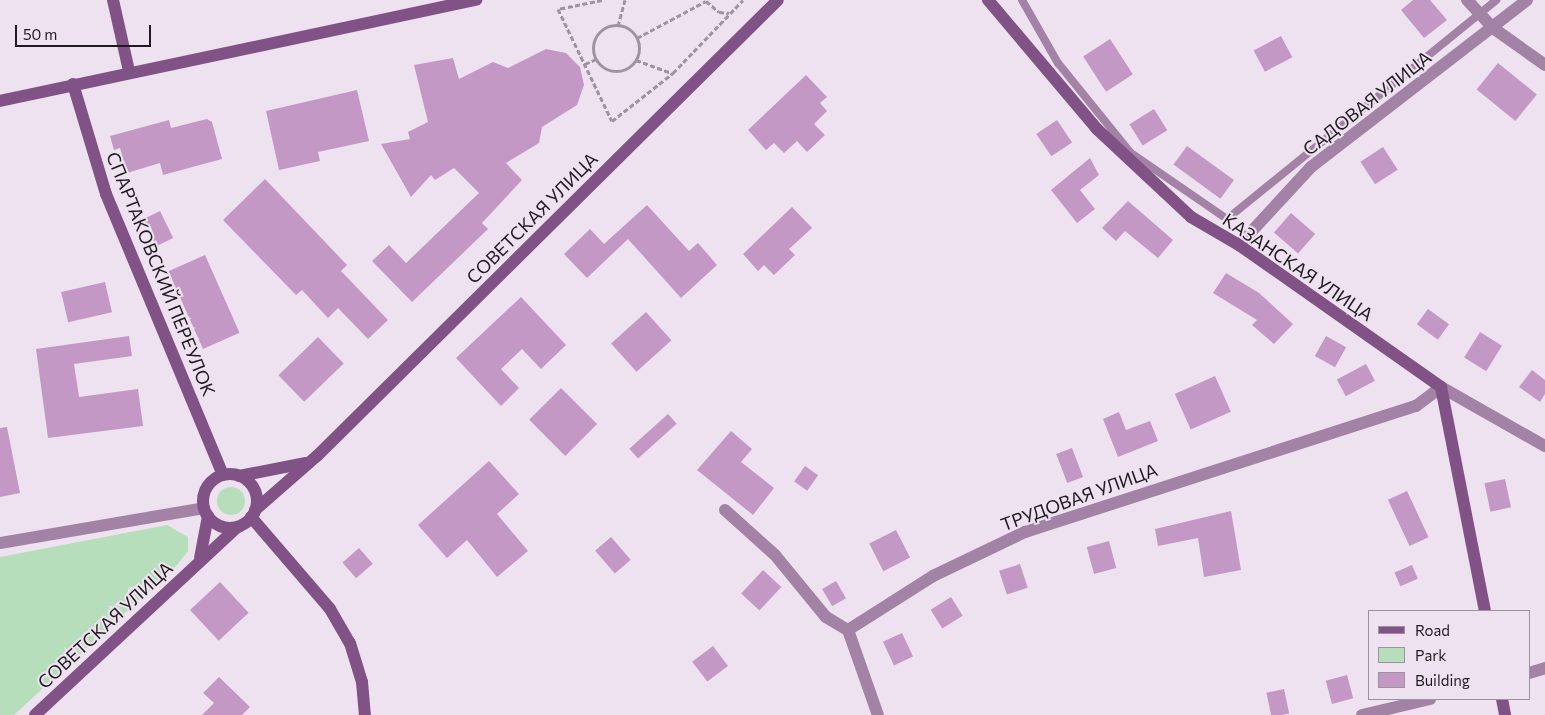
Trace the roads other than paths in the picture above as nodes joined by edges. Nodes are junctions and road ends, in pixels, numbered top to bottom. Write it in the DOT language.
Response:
graph roads {
  1 [pos="113,0"];
  2 [pos="476,0"];
  3 [pos="778,0"];
  4 [pos="988,0"];
  5 [pos="1022,0"];
  6 [pos="1467,0"];
  7 [pos="1496,0"];
  8 [pos="1527,0"];
  9 [pos="1480,14"];
  10 [pos="1493,28"];
  11 [pos="1545,65"];
  12 [pos="128,72"];
  13 [pos="73,84"];
  14 [pos="0,101"];
  15 [pos="1239,245"];
  16 [pos="1441,387"];
  17 [pos="1545,446"];
  18 [pos="310,462"];
  19 [pos="223,475"];
  20 [pos="239,476"];
  21 [pos="725,510"];
  22 [pos="206,512"];
  23 [pos="253,514"];
  24 [pos="237,526"];
  25 [pos="0,543"];
  26 [pos="199,560"];
  27 [pos="1484,610"];
  28 [pos="848,630"];
  29 [pos="1545,668"];
  30 [pos="1530,673"];
  31 [pos="1426,700"];
  32 [pos="1502,700"];
  33 [pos="35,715"];
  34 [pos="364,715"];
  35 [pos="878,715"];
  36 [pos="1362,715"];
  37 [pos="1505,715"];
  1 -- 12 [label="main road"];
  2 -- 12 [label="main road"];
  3 -- 18 [label="main road, СОВЕТСКАЯ УЛИЦА"];
  4 -- 15 [label="main road, КАЗАНСКАЯ УЛИЦА"];
  5 -- 9 [label="lane"];
  6 -- 9 [label="street"];
  7 -- 9 [label="lane"];
  8 -- 10 [label="street, САДОВАЯ УЛИЦА"];
  9 -- 10 [label="street"];
  10 -- 11 [label="street"];
  10 -- 15 [label="street, САДОВАЯ УЛИЦА"];
  12 -- 13 [label="main road"];
  13 -- 14 [label="main road"];
  13 -- 19 [label="main road, СПАРТАКОВСКИЙ ПЕРЕУЛОК"];
  15 -- 16 [label="main road, КАЗАНСКАЯ УЛИЦА"];
  16 -- 17 [label="street"];
  16 -- 27 [label="main road"];
  16 -- 28 [label="street, ТРУДОВАЯ УЛИЦА"];
  18 -- 20 [label="main road"];
  18 -- 23 [label="main road, СОВЕТСКАЯ УЛИЦА"];
  19 -- 20 [label="main road"];
  19 -- 22 [label="main road"];
  20 -- 23 [label="main road"];
  21 -- 28 [label="street"];
  22 -- 24 [label="main road"];
  22 -- 25 [label="street"];
  22 -- 26 [label="main road, СОВЕТСКАЯ УЛИЦА"];
  23 -- 24 [label="main road"];
  23 -- 34 [label="main road"];
  24 -- 26 [label="main road, СОВЕТСКАЯ УЛИЦА"];
  26 -- 33 [label="main road, СОВЕТСКАЯ УЛИЦА"];
  28 -- 35 [label="street"];
  29 -- 30 [label="street"];
  31 -- 36 [label="street"];
  32 -- 37 [label="main road"];
}
